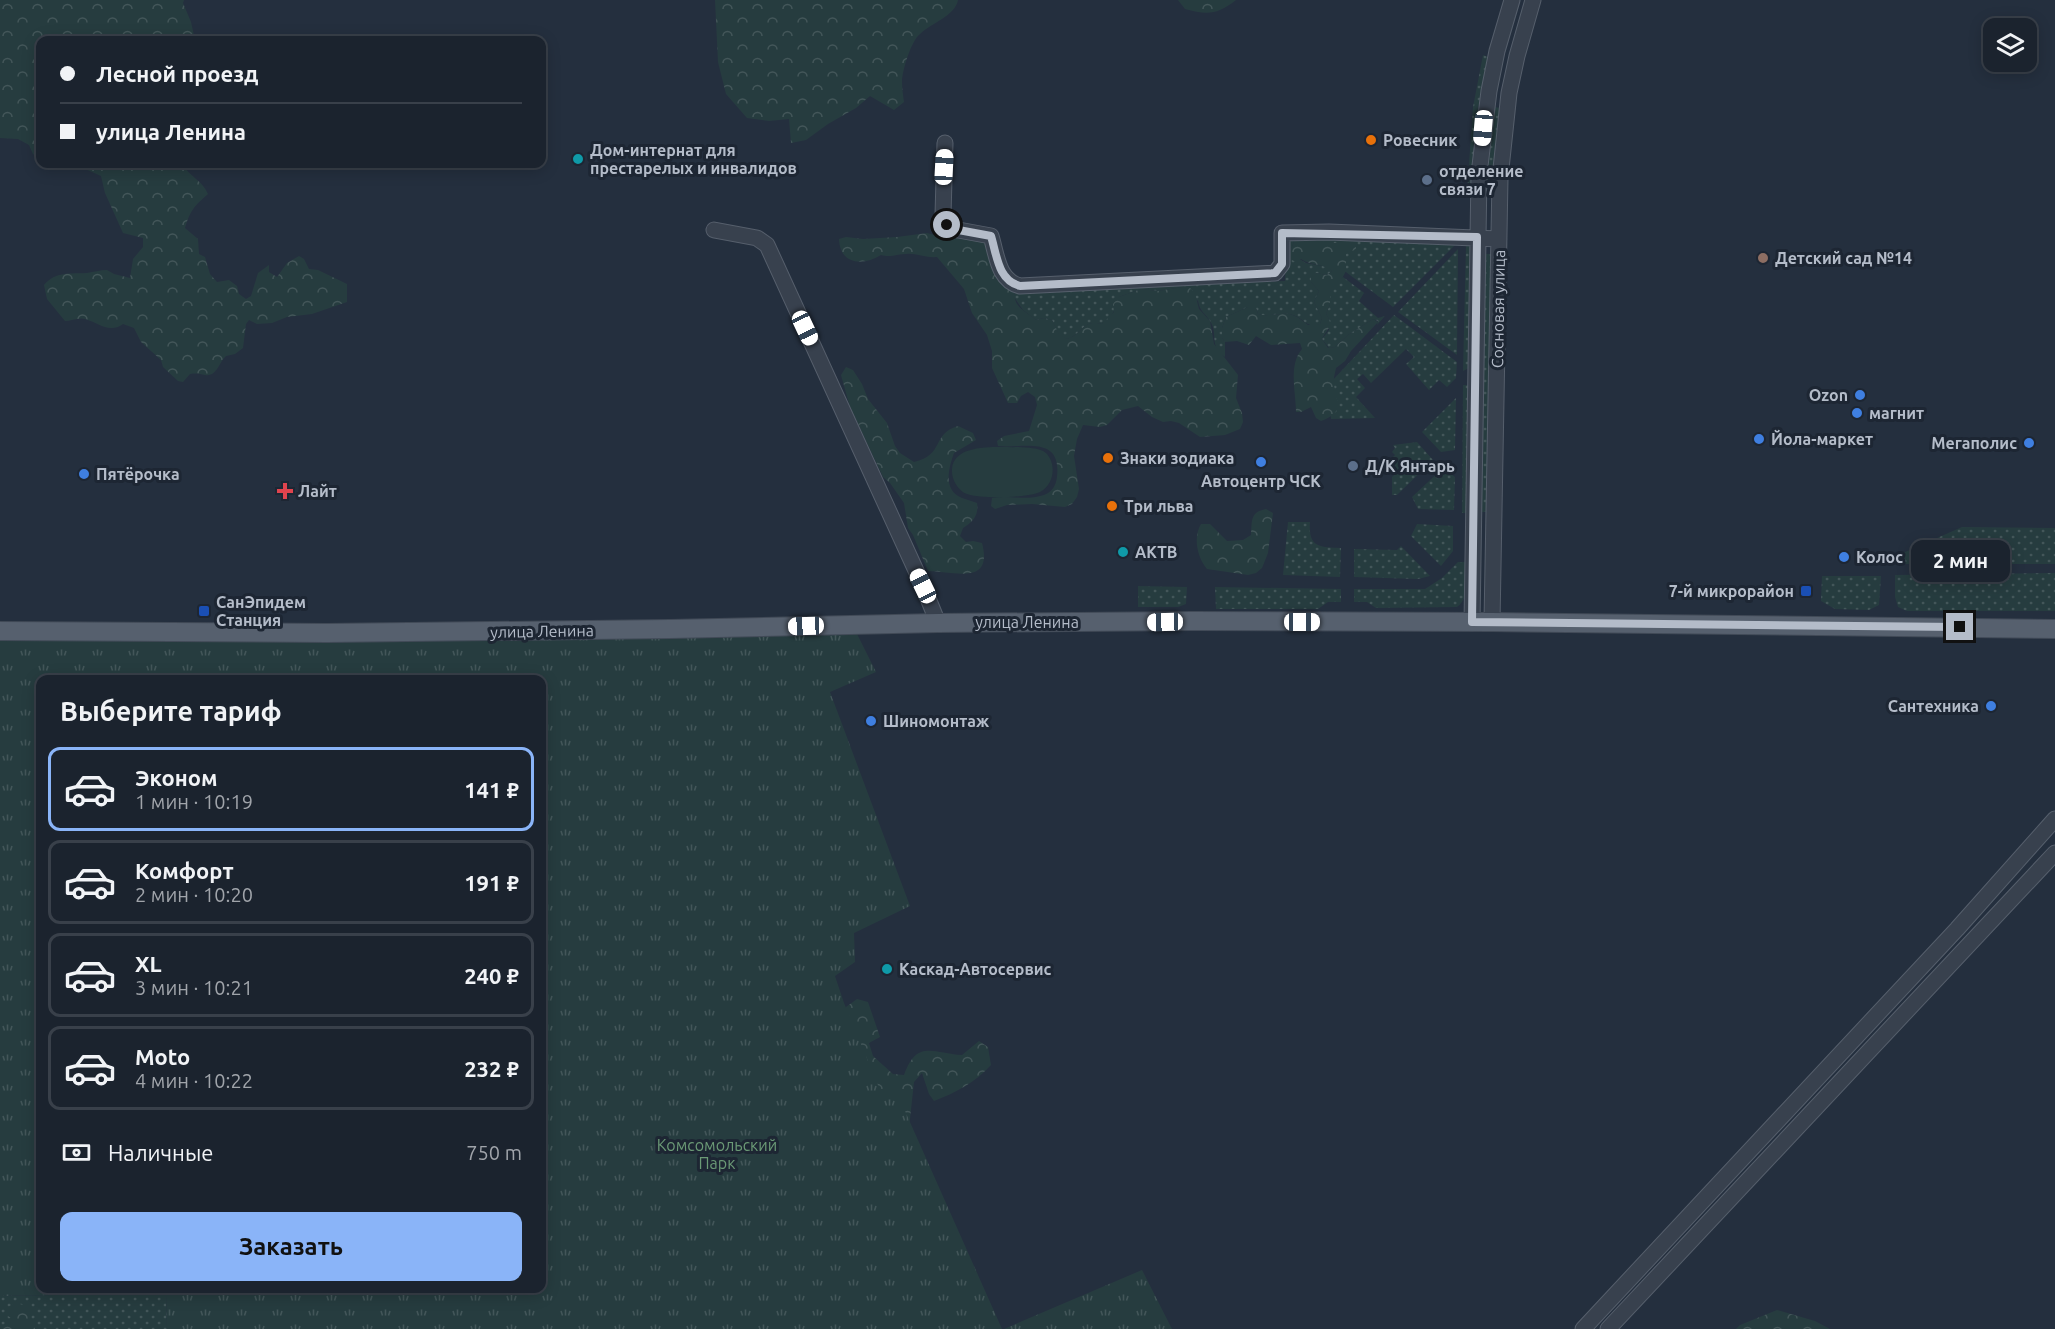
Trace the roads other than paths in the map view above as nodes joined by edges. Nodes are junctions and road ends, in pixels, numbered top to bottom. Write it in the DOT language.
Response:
graph roads {
  1 [pos="1512,0"];
  2 [pos="1533,0"];
  3 [pos="945,143"];
  4 [pos="714,230"];
  5 [pos="1477,237"];
  6 [pos="1499,238"];
  7 [pos="1472,622"];
  8 [pos="1492,622"];
  9 [pos="938,623"];
  10 [pos="2055,629"];
  11 [pos="0,631"];
  12 [pos="2055,819"];
  13 [pos="2055,853"];
  14 [pos="1583,1329"];
  15 [pos="1608,1329"];
  1 -- 5 [label="street, Сосновая улица"];
  2 -- 6 [label="street, Сосновая улица"];
  3 -- 5 [label="street"];
  4 -- 9 [label="street"];
  5 -- 6 [label="street"];
  5 -- 7 [label="street, Сосновая улица"];
  6 -- 8 [label="street, Сосновая улица"];
  7 -- 8 [label="main road, улица Ленина"];
  7 -- 9 [label="main road, улица Ленина"];
  8 -- 10 [label="main road, улица Ленина"];
  9 -- 11 [label="main road, улица Ленина"];
  12 -- 14 [label="street"];
  13 -- 15 [label="street"];
}
